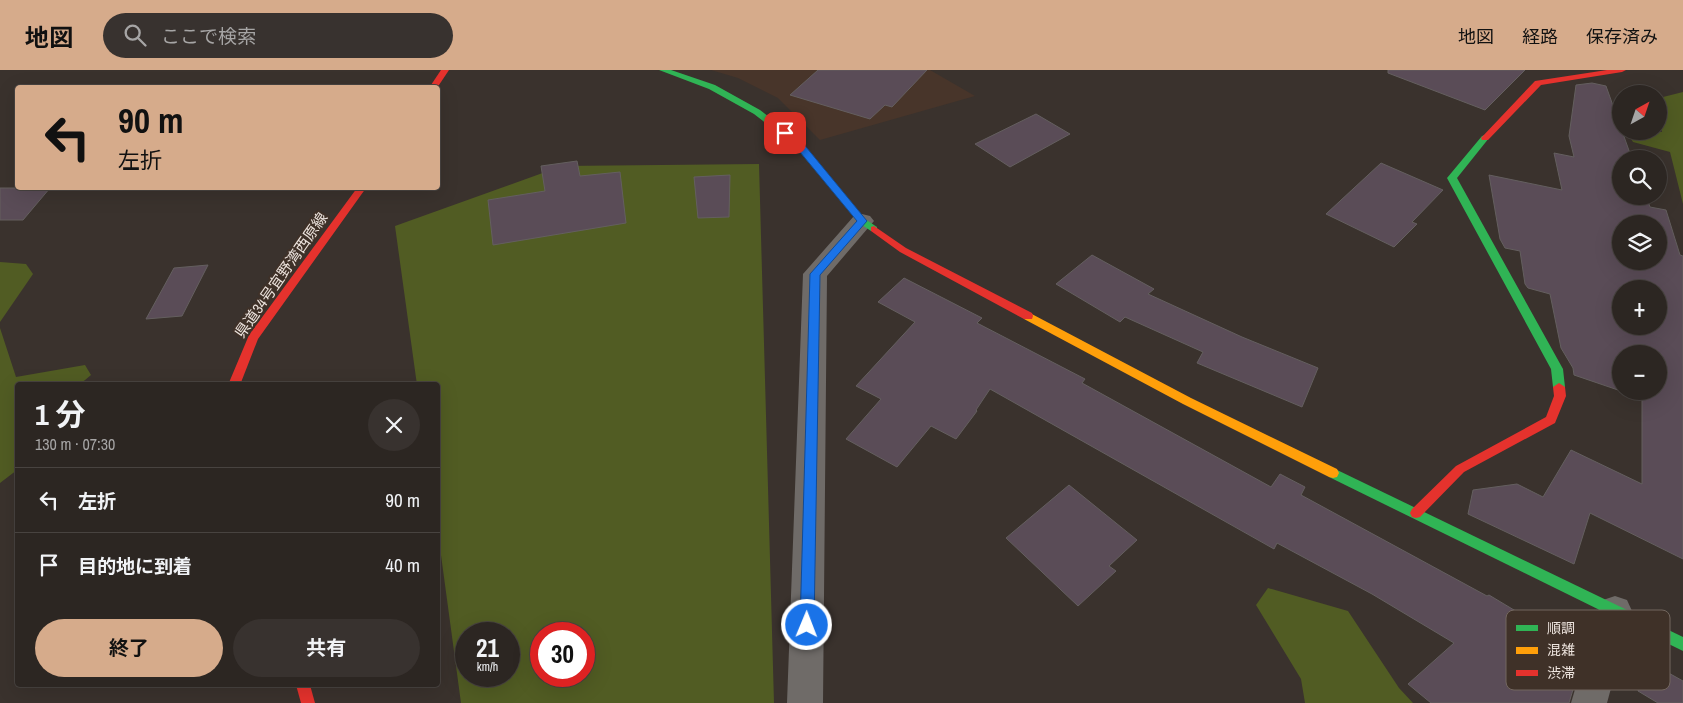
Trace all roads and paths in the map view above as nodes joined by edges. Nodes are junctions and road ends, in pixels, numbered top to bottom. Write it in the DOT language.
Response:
graph roads {
  1 [pos="445,70"];
  2 [pos="663,70"];
  3 [pos="1622,70"];
  4 [pos="435,85"];
  5 [pos="360,190"];
  6 [pos="862,221"];
  7 [pos="235,382"];
  8 [pos="1416,512"];
  9 [pos="1611,610"];
  10 [pos="1670,638"];
  11 [pos="1683,644"];
  12 [pos="304,687"];
  13 [pos="1593,690"];
  14 [pos="308,703"];
  15 [pos="805,703"];
  16 [pos="1589,703"];
  1 -- 4 [label="street"];
  2 -- 6 [label="street"];
  3 -- 8 [label="street"];
  5 -- 7 [label="street, 県道34号宜野湾西原線"];
  6 -- 8 [label="street"];
  6 -- 15 [label="street"];
  8 -- 9 [label="street"];
  10 -- 11 [label="street"];
  12 -- 14 [label="street"];
  13 -- 16 [label="street"];
}
